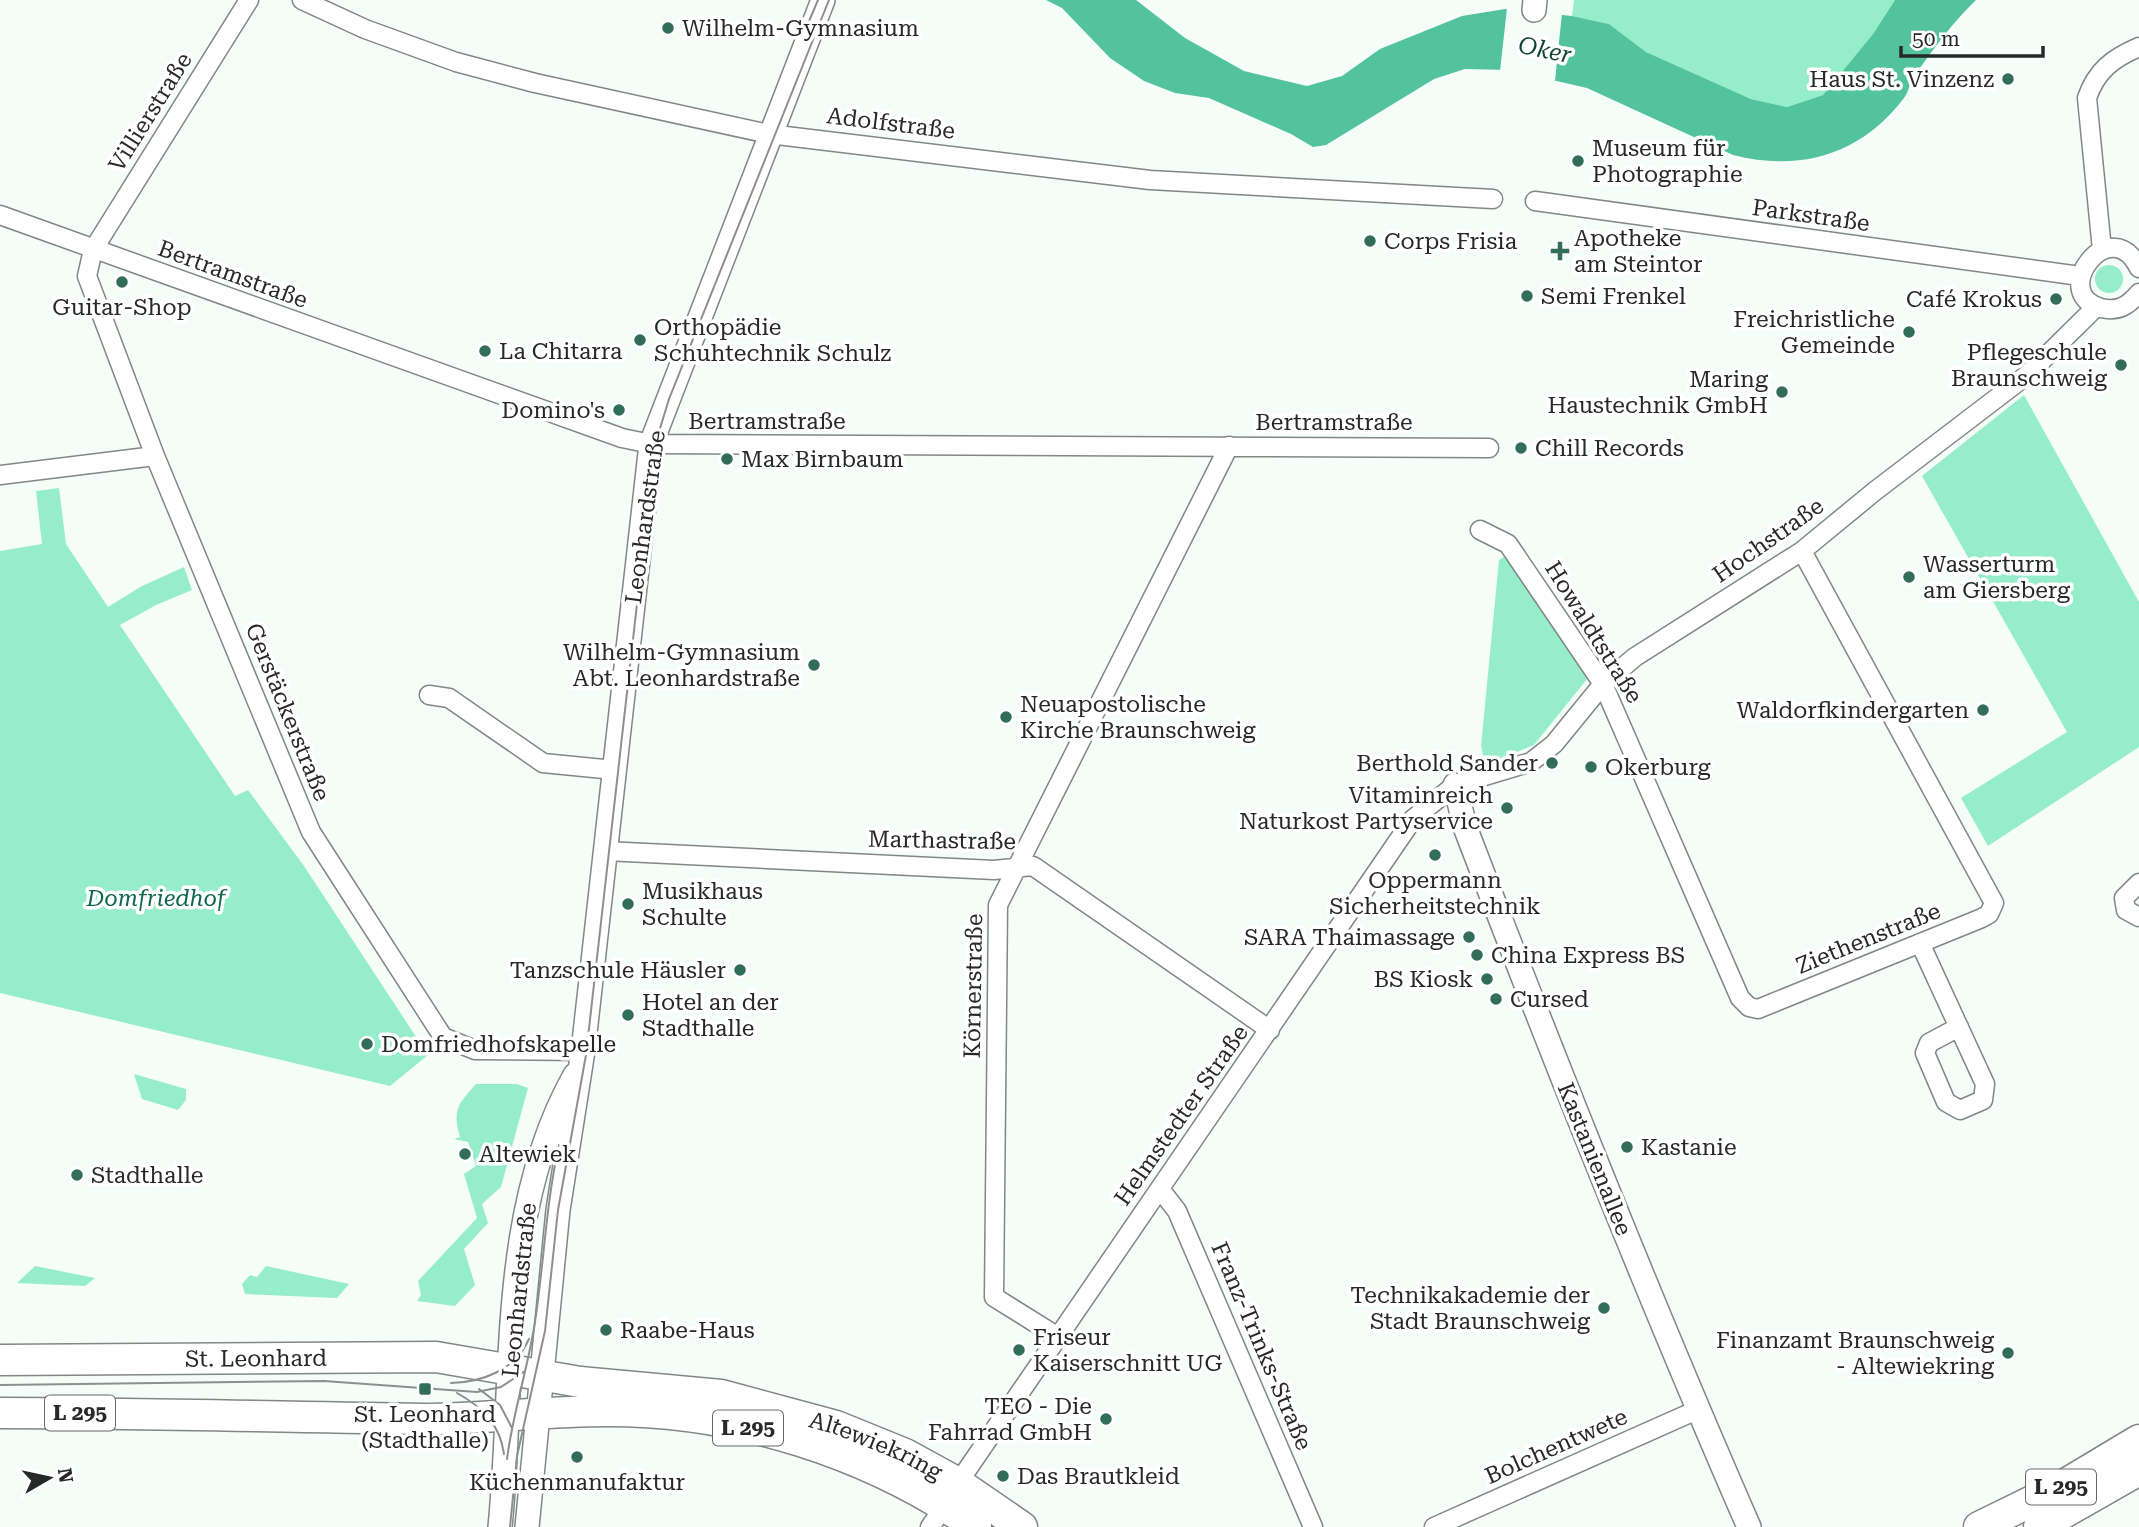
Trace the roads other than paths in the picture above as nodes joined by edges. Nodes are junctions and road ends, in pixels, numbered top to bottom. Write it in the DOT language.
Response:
graph roads {
  1 [pos="249,0"];
  2 [pos="302,0"];
  3 [pos="823,0"];
  4 [pos="2139,47"];
  5 [pos="769,134"];
  6 [pos="1493,199"];
  7 [pos="1535,201"];
  8 [pos="0,215"];
  9 [pos="93,250"];
  10 [pos="2102,250"];
  11 [pos="2139,266"];
  12 [pos="2080,276"];
  13 [pos="2139,293"];
  14 [pos="2096,307"];
  15 [pos="651,444"];
  16 [pos="1229,446"];
  17 [pos="1489,448"];
  18 [pos="155,456"];
  19 [pos="0,475"];
  20 [pos="1480,530"];
  21 [pos="1802,551"];
  22 [pos="1603,684"];
  23 [pos="429,695"];
  24 [pos="614,770"];
  25 [pos="1455,785"];
  26 [pos="606,851"];
  27 [pos="1015,868"];
  28 [pos="2139,883"];
  29 [pos="2139,917"];
  30 [pos="1920,943"];
  31 [pos="1749,1007"];
  32 [pos="1959,1027"];
  33 [pos="1270,1030"];
  34 [pos="582,1057"];
  35 [pos="1160,1189"];
  36 [pos="1058,1337"];
  37 [pos="0,1360"];
  38 [pos="509,1370"];
  39 [pos="542,1375"];
  40 [pos="1697,1410"];
  41 [pos="0,1413"];
  42 [pos="538,1414"];
  43 [pos="506,1416"];
  44 [pos="2139,1440"];
  45 [pos="2139,1470"];
  46 [pos="944,1505"];
  47 [pos="2071,1520"];
  48 [pos="500,1527"];
  49 [pos="527,1527"];
  50 [pos="976,1527"];
  51 [pos="1023,1527"];
  52 [pos="1313,1527"];
  53 [pos="1434,1527"];
  54 [pos="1749,1527"];
  55 [pos="1979,1527"];
  56 [pos="2039,1527"];
  1 -- 9 [label="street, Villierstraße"];
  2 -- 5 [label="street, Adolfstraße"];
  3 -- 5 [label="street, Leonhardstraße"];
  4 -- 10 [label="street"];
  5 -- 6 [label="street, Adolfstraße"];
  5 -- 15 [label="street, Leonhardstraße"];
  7 -- 12 [label="street, Parkstraße"];
  8 -- 9 [label="street, Bertramstraße"];
  9 -- 15 [label="street, Bertramstraße"];
  9 -- 18 [label="street, Gerstäckerstraße"];
  10 -- 11 [label="street"];
  10 -- 12 [label="street"];
  12 -- 14 [label="street"];
  13 -- 14 [label="street"];
  14 -- 21 [label="street, Hochstraße"];
  15 -- 16 [label="street, Bertramstraße"];
  15 -- 24 [label="street, Leonhardstraße"];
  16 -- 17 [label="street, Bertramstraße"];
  16 -- 27 [label="street, Körnerstraße"];
  18 -- 19 [label="street"];
  18 -- 34 [label="street, Gerstäckerstraße"];
  20 -- 22 [label="street, Howaldtstraße"];
  21 -- 22 [label="street, Hochstraße"];
  21 -- 30 [label="street, Ziethenstraße"];
  22 -- 25 [label="street, Hochstraße"];
  22 -- 31 [label="street, Howaldtstraße"];
  23 -- 24 [label="street"];
  24 -- 26 [label="street, Leonhardstraße"];
  25 -- 33 [label="street, Helmstedter Straße"];
  25 -- 40 [label="street, Kastanienallee"];
  26 -- 27 [label="street, Marthastraße"];
  26 -- 34 [label="street, Leonhardstraße"];
  27 -- 33 [label="street, Marthastraße"];
  27 -- 36 [label="street, Körnerstraße"];
  28 -- 29 [label="street"];
  30 -- 31 [label="street, Ziethenstraße"];
  30 -- 32 [label="street"];
  32 -- 32 [label="street"];
  33 -- 35 [label="street, Helmstedter Straße"];
  34 -- 38 [label="street, Leonhardstraße"];
  34 -- 39 [label="street, Leonhardstraße"];
  35 -- 36 [label="street, Helmstedter Straße"];
  35 -- 52 [label="street, Franz-Trinks-Straße"];
  36 -- 46 [label="street, Helmstedter Straße"];
  37 -- 38 [label="main road, St. Leonhard / L 295"];
  38 -- 39 [label="main road, Altewiekring / L 295"];
  38 -- 43 [label="street, Leonhardstraße"];
  39 -- 42 [label="street, Leonhardstraße"];
  39 -- 46 [label="main road, Altewiekring / L 295"];
  40 -- 53 [label="street, Bolchentwete"];
  40 -- 54 [label="street, Kastanienallee"];
  41 -- 43 [label="main road, L 295"];
  42 -- 43 [label="main road, Altewiekring / L 295"];
  42 -- 46 [label="main road, Altewiekring / L 295"];
  42 -- 49 [label="street, Leonhardstraße"];
  43 -- 48 [label="street, Leonhardstraße"];
  44 -- 55 [label="main road, L 295"];
  45 -- 47 [label="main road, L 295"];
  46 -- 50 [label="main road, Altewiekring / L 295"];
  46 -- 51 [label="main road, Altewiekring / L 295"];
  47 -- 56 [label="main road, L 295"];
}
